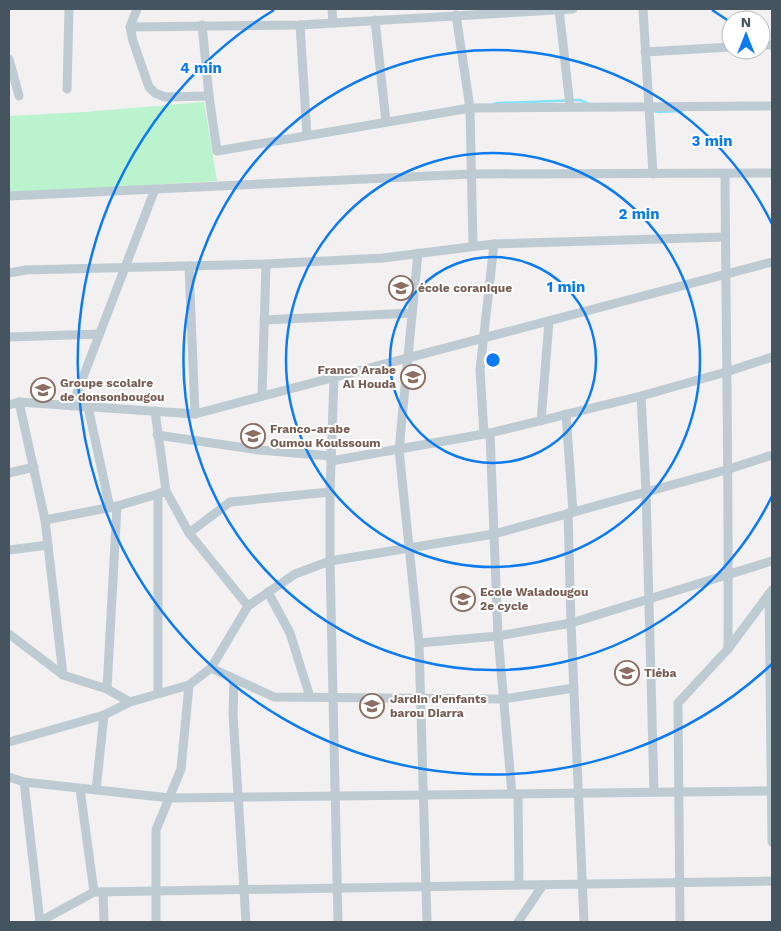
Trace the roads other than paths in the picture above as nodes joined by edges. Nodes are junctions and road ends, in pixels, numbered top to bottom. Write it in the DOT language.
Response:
graph roads {
  1 [pos="69,9"];
  2 [pos="137,9"];
  3 [pos="332,9"];
  4 [pos="559,9"];
  5 [pos="573,9"];
  6 [pos="643,9"];
  7 [pos="456,15"];
  8 [pos="375,20"];
  9 [pos="333,23"];
  10 [pos="202,25"];
  11 [pos="300,25"];
  12 [pos="130,27"];
  13 [pos="721,48"];
  14 [pos="645,52"];
  15 [pos="9,59"];
  16 [pos="67,89"];
  17 [pos="19,96"];
  18 [pos="209,96"];
  19 [pos="570,106"];
  20 [pos="649,106"];
  21 [pos="772,106"];
  22 [pos="470,108"];
  23 [pos="386,122"];
  24 [pos="307,135"];
  25 [pos="772,173"];
  26 [pos="471,174"];
  27 [pos="653,174"];
  28 [pos="725,174"];
  29 [pos="155,189"];
  30 [pos="9,196"];
  31 [pos="725,238"];
  32 [pos="494,244"];
  33 [pos="473,246"];
  34 [pos="418,254"];
  35 [pos="772,262"];
  36 [pos="266,264"];
  37 [pos="189,266"];
  38 [pos="125,268"];
  39 [pos="9,273"];
  40 [pos="725,274"];
  41 [pos="412,313"];
  42 [pos="264,320"];
  43 [pos="549,321"];
  44 [pos="99,334"];
  45 [pos="9,337"];
  46 [pos="483,338"];
  47 [pos="772,357"];
  48 [pos="408,358"];
  49 [pos="726,372"];
  50 [pos="334,377"];
  51 [pos="262,396"];
  52 [pos="641,396"];
  53 [pos="19,402"];
  54 [pos="9,405"];
  55 [pos="72,406"];
  56 [pos="88,407"];
  57 [pos="155,411"];
  58 [pos="194,414"];
  59 [pos="566,414"];
  60 [pos="541,420"];
  61 [pos="487,434"];
  62 [pos="157,435"];
  63 [pos="400,450"];
  64 [pos="772,455"];
  65 [pos="331,458"];
  66 [pos="34,467"];
  67 [pos="726,470"];
  68 [pos="9,473"];
  69 [pos="646,491"];
  70 [pos="162,492"];
  71 [pos="330,492"];
  72 [pos="114,507"];
  73 [pos="570,512"];
  74 [pos="45,520"];
  75 [pos="189,534"];
  76 [pos="494,534"];
  77 [pos="48,545"];
  78 [pos="410,548"];
  79 [pos="9,550"];
  80 [pos="330,561"];
  81 [pos="772,561"];
  82 [pos="728,576"];
  83 [pos="268,592"];
  84 [pos="770,592"];
  85 [pos="649,599"];
  86 [pos="248,606"];
  87 [pos="570,623"];
  88 [pos="9,634"];
  89 [pos="498,636"];
  90 [pos="419,643"];
  91 [pos="728,649"];
  92 [pos="211,668"];
  93 [pos="771,670"];
  94 [pos="63,675"];
  95 [pos="234,680"];
  96 [pos="189,685"];
  97 [pos="574,688"];
  98 [pos="107,689"];
  99 [pos="158,693"];
  100 [pos="310,697"];
  101 [pos="333,698"];
  102 [pos="422,698"];
  103 [pos="504,699"];
  104 [pos="130,702"];
  105 [pos="104,715"];
  106 [pos="9,742"];
  107 [pos="9,777"];
  108 [pos="24,782"];
  109 [pos="80,789"];
  110 [pos="96,790"];
  111 [pos="772,791"];
  112 [pos="654,792"];
  113 [pos="679,792"];
  114 [pos="579,793"];
  115 [pos="515,794"];
  116 [pos="424,795"];
  117 [pos="335,796"];
  118 [pos="238,797"];
  119 [pos="170,798"];
  120 [pos="772,842"];
  121 [pos="772,881"];
  122 [pos="680,882"];
  123 [pos="583,884"];
  124 [pos="519,885"];
  125 [pos="543,885"];
  126 [pos="426,887"];
  127 [pos="337,888"];
  128 [pos="155,890"];
  129 [pos="244,890"];
  130 [pos="99,892"];
  131 [pos="40,922"];
  132 [pos="104,922"];
  133 [pos="156,922"];
  134 [pos="246,922"];
  135 [pos="338,922"];
  136 [pos="427,922"];
  137 [pos="518,922"];
  138 [pos="584,922"];
  139 [pos="680,922"];
  1 -- 16 [label="street"];
  2 -- 12 [label="street"];
  3 -- 9 [label="street"];
  4 -- 5 [label="street"];
  4 -- 7 [label="street"];
  4 -- 19 [label="street"];
  6 -- 14 [label="street"];
  7 -- 8 [label="street"];
  7 -- 22 [label="street"];
  8 -- 9 [label="street"];
  8 -- 23 [label="street"];
  9 -- 11 [label="street"];
  10 -- 11 [label="street"];
  10 -- 12 [label="street"];
  10 -- 18 [label="street"];
  11 -- 24 [label="street"];
  12 -- 18 [label="street"];
  13 -- 14 [label="street"];
  14 -- 20 [label="street"];
  15 -- 17 [label="street"];
  18 -- 24 [label="street"];
  19 -- 20 [label="street"];
  19 -- 22 [label="street"];
  20 -- 21 [label="street"];
  20 -- 27 [label="street"];
  22 -- 23 [label="street"];
  22 -- 26 [label="street"];
  23 -- 24 [label="street"];
  25 -- 28 [label="street"];
  26 -- 27 [label="street"];
  26 -- 29 [label="street"];
  26 -- 33 [label="street"];
  27 -- 28 [label="street"];
  28 -- 31 [label="street"];
  29 -- 30 [label="street"];
  29 -- 38 [label="street"];
  31 -- 32 [label="street"];
  31 -- 40 [label="street"];
  32 -- 33 [label="street"];
  32 -- 46 [label="street"];
  33 -- 34 [label="street"];
  34 -- 36 [label="street"];
  34 -- 41 [label="street"];
  35 -- 40 [label="street"];
  36 -- 37 [label="street"];
  36 -- 42 [label="street"];
  37 -- 38 [label="street"];
  37 -- 58 [label="street"];
  38 -- 39 [label="street"];
  38 -- 44 [label="street"];
  40 -- 43 [label="street"];
  40 -- 49 [label="street"];
  41 -- 42 [label="street"];
  41 -- 48 [label="street"];
  42 -- 51 [label="street"];
  43 -- 46 [label="street"];
  43 -- 60 [label="street"];
  44 -- 45 [label="street"];
  44 -- 55 [label="street"];
  46 -- 48 [label="street"];
  46 -- 61 [label="street"];
  47 -- 49 [label="street"];
  48 -- 50 [label="street"];
  48 -- 63 [label="street"];
  49 -- 52 [label="street"];
  49 -- 67 [label="street"];
  50 -- 51 [label="street"];
  50 -- 65 [label="street"];
  51 -- 58 [label="street"];
  52 -- 59 [label="street"];
  52 -- 69 [label="street"];
  53 -- 54 [label="street"];
  53 -- 55 [label="street"];
  53 -- 66 [label="street"];
  55 -- 56 [label="street"];
  56 -- 57 [label="street"];
  56 -- 72 [label="street"];
  57 -- 58 [label="street"];
  57 -- 62 [label="street"];
  59 -- 60 [label="street"];
  59 -- 73 [label="street"];
  60 -- 61 [label="street"];
  61 -- 63 [label="street"];
  61 -- 76 [label="street"];
  62 -- 65 [label="street"];
  62 -- 70 [label="street"];
  63 -- 65 [label="street"];
  63 -- 78 [label="street"];
  64 -- 67 [label="street"];
  65 -- 71 [label="street"];
  66 -- 68 [label="street"];
  66 -- 74 [label="street"];
  67 -- 69 [label="street"];
  67 -- 82 [label="street"];
  69 -- 73 [label="street"];
  69 -- 85 [label="street"];
  70 -- 72 [label="street"];
  70 -- 75 [label="street"];
  70 -- 99 [label="street"];
  71 -- 75 [label="street"];
  71 -- 80 [label="street"];
  72 -- 74 [label="street"];
  72 -- 98 [label="street"];
  73 -- 76 [label="street"];
  73 -- 87 [label="street"];
  74 -- 77 [label="street"];
  75 -- 86 [label="street"];
  76 -- 78 [label="street"];
  76 -- 89 [label="street"];
  77 -- 79 [label="street"];
  77 -- 94 [label="street"];
  78 -- 80 [label="street"];
  78 -- 90 [label="street"];
  80 -- 83 [label="street"];
  80 -- 101 [label="street"];
  81 -- 82 [label="street"];
  82 -- 85 [label="street"];
  82 -- 91 [label="street"];
  83 -- 86 [label="street"];
  83 -- 100 [label="street"];
  84 -- 91 [label="street"];
  84 -- 93 [label="street"];
  85 -- 87 [label="street"];
  85 -- 112 [label="street"];
  86 -- 92 [label="street"];
  87 -- 89 [label="street"];
  87 -- 97 [label="street"];
  88 -- 94 [label="street"];
  89 -- 90 [label="street"];
  89 -- 103 [label="street"];
  90 -- 102 [label="street"];
  91 -- 113 [label="street"];
  92 -- 95 [label="street"];
  92 -- 96 [label="street"];
  93 -- 111 [label="street"];
  94 -- 98 [label="street"];
  95 -- 100 [label="street"];
  95 -- 118 [label="street"];
  96 -- 99 [label="street"];
  96 -- 119 [label="street"];
  97 -- 103 [label="street"];
  97 -- 114 [label="street"];
  98 -- 104 [label="street"];
  99 -- 104 [label="street"];
  100 -- 101 [label="street"];
  101 -- 102 [label="street"];
  101 -- 117 [label="street"];
  102 -- 103 [label="street"];
  102 -- 116 [label="street"];
  103 -- 115 [label="street"];
  104 -- 105 [label="street"];
  105 -- 106 [label="street"];
  105 -- 110 [label="street"];
  107 -- 108 [label="street"];
  108 -- 109 [label="street"];
  108 -- 131 [label="street"];
  109 -- 110 [label="street"];
  109 -- 130 [label="street"];
  110 -- 119 [label="street"];
  111 -- 113 [label="street"];
  111 -- 120 [label="street"];
  112 -- 113 [label="street"];
  112 -- 114 [label="street"];
  113 -- 122 [label="street"];
  114 -- 115 [label="street"];
  114 -- 123 [label="street"];
  115 -- 116 [label="street"];
  115 -- 124 [label="street"];
  116 -- 117 [label="street"];
  116 -- 126 [label="street"];
  117 -- 118 [label="street"];
  117 -- 127 [label="street"];
  118 -- 119 [label="street"];
  118 -- 129 [label="street"];
  119 -- 128 [label="street"];
  121 -- 122 [label="street"];
  122 -- 123 [label="street"];
  122 -- 139 [label="street"];
  123 -- 125 [label="street"];
  123 -- 138 [label="street"];
  124 -- 125 [label="street"];
  124 -- 126 [label="street"];
  125 -- 137 [label="street"];
  126 -- 127 [label="street"];
  126 -- 136 [label="street"];
  127 -- 129 [label="street"];
  127 -- 135 [label="street"];
  128 -- 129 [label="street"];
  128 -- 130 [label="street"];
  128 -- 133 [label="street"];
  129 -- 134 [label="street"];
  130 -- 131 [label="street"];
  130 -- 132 [label="street"];
}
